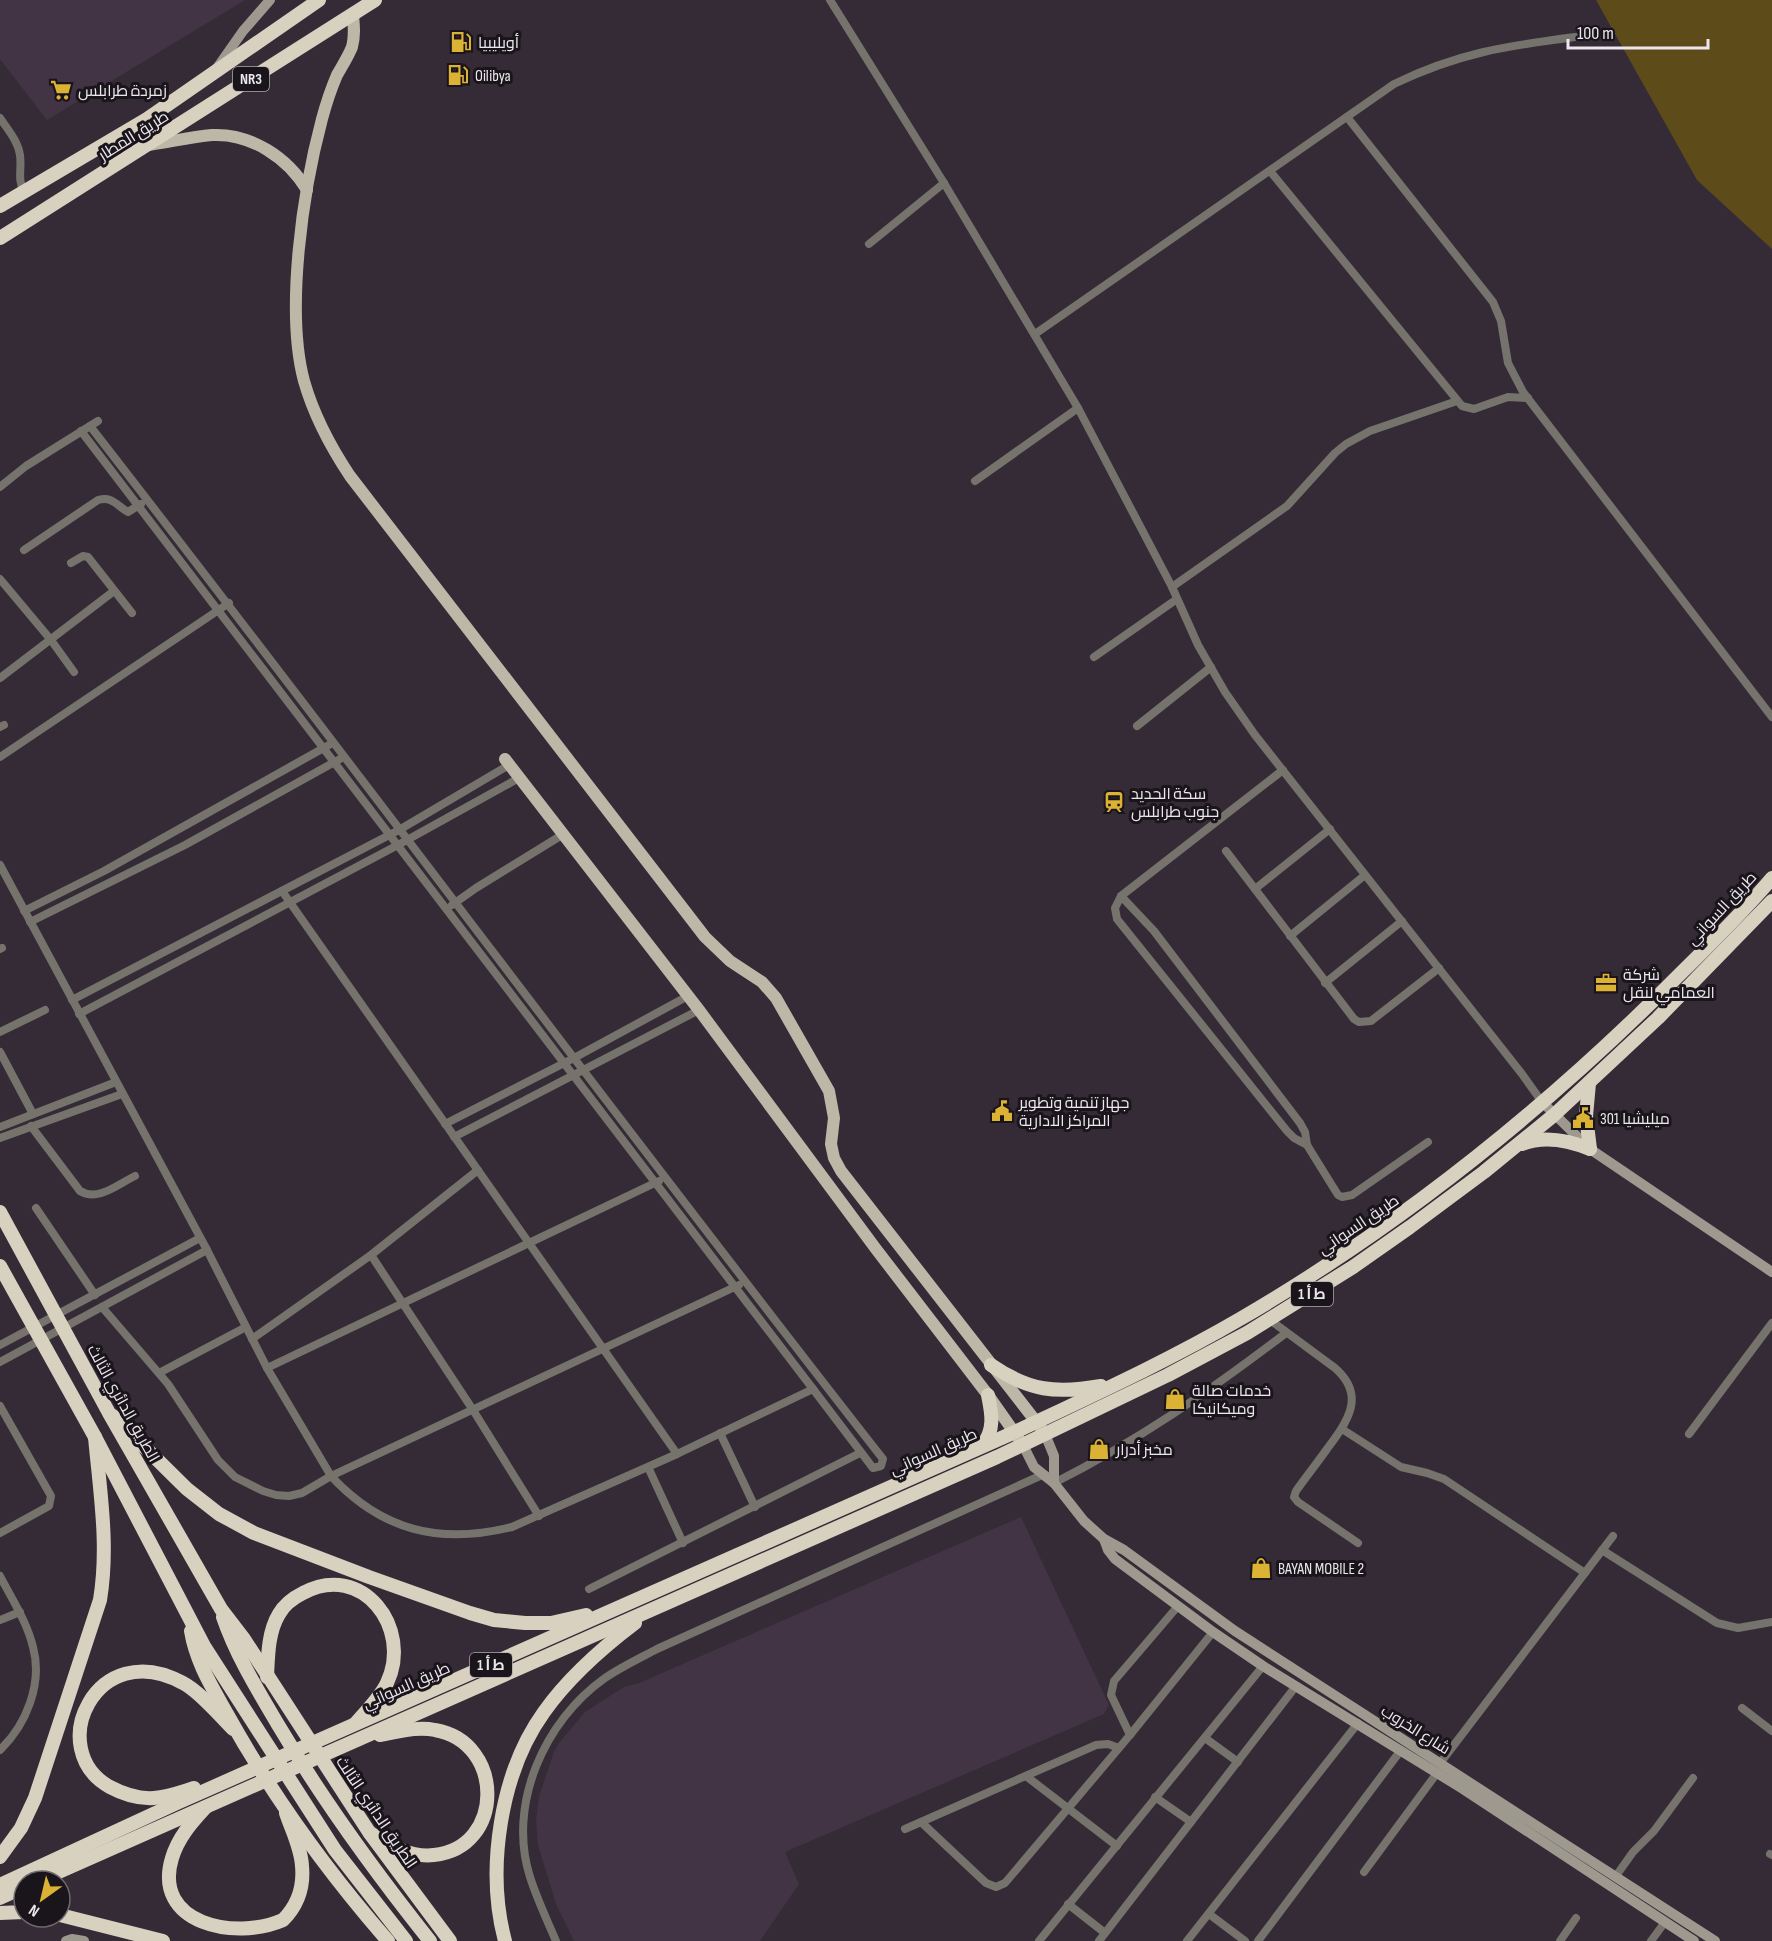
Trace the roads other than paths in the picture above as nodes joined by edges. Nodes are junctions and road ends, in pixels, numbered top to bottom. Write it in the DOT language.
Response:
graph roads {
  1 [pos="270,0"];
  2 [pos="319,0"];
  3 [pos="375,0"];
  4 [pos="830,0"];
  5 [pos="353,15"];
  6 [pos="1575,37"];
  7 [pos="214,73"];
  8 [pos="1347,117"];
  9 [pos="0,118"];
  10 [pos="148,145"];
  11 [pos="1270,171"];
  12 [pos="944,183"];
  13 [pos="307,190"];
  14 [pos="24,192"];
  15 [pos="0,206"];
  16 [pos="3,238"];
  17 [pos="869,244"];
  18 [pos="1035,334"];
  19 [pos="1528,398"];
  20 [pos="1457,401"];
  21 [pos="1078,408"];
  22 [pos="81,431"];
  23 [pos="975,481"];
  24 [pos="0,487"];
  25 [pos="147,500"];
  26 [pos="139,506"];
  27 [pos="24,550"];
  28 [pos="71,563"];
  29 [pos="0,579"];
  30 [pos="1172,587"];
  31 [pos="114,591"];
  32 [pos="1177,598"];
  33 [pos="229,603"];
  34 [pos="218,610"];
  35 [pos="132,613"];
  36 [pos="51,640"];
  37 [pos="1094,657"];
  38 [pos="1211,667"];
  39 [pos="74,672"];
  40 [pos="0,678"];
  41 [pos="1772,717"];
  42 [pos="1137,726"];
  43 [pos="333,743"];
  44 [pos="325,747"];
  45 [pos="0,757"];
  46 [pos="344,757"];
  47 [pos="335,762"];
  48 [pos="507,762"];
  49 [pos="1283,770"];
  50 [pos="519,778"];
  51 [pos="399,830"];
  52 [pos="1330,830"];
  53 [pos="390,834"];
  54 [pos="562,835"];
  55 [pos="407,840"];
  56 [pos="398,845"];
  57 [pos="1226,851"];
  58 [pos="0,865"];
  59 [pos="1365,875"];
  60 [pos="1772,878"];
  61 [pos="1255,889"];
  62 [pos="282,891"];
  63 [pos="1121,896"];
  64 [pos="1772,901"];
  65 [pos="290,903"];
  66 [pos="455,903"];
  67 [pos="24,910"];
  68 [pos="447,910"];
  69 [pos="1402,921"];
  70 [pos="30,922"];
  71 [pos="1290,936"];
  72 [pos="1439,968"];
  73 [pos="1325,983"];
  74 [pos="688,996"];
  75 [pos="72,1000"];
  76 [pos="45,1010"];
  77 [pos="699,1010"];
  78 [pos="79,1014"];
  79 [pos="0,1032"];
  80 [pos="0,1052"];
  81 [pos="574,1059"];
  82 [pos="565,1063"];
  83 [pos="584,1071"];
  84 [pos="574,1076"];
  85 [pos="116,1082"];
  86 [pos="1589,1083"];
  87 [pos="122,1094"];
  88 [pos="1542,1102"];
  89 [pos="33,1113"];
  90 [pos="1554,1115"];
  91 [pos="445,1124"];
  92 [pos="32,1126"];
  93 [pos="0,1127"];
  94 [pos="454,1137"];
  95 [pos="0,1138"];
  96 [pos="1428,1142"];
  97 [pos="1307,1145"];
  98 [pos="1514,1147"];
  99 [pos="1590,1149"];
  100 [pos="478,1170"];
  101 [pos="135,1176"];
  102 [pos="665,1178"];
  103 [pos="655,1183"];
  104 [pos="36,1208"];
  105 [pos="0,1212"];
  106 [pos="200,1238"];
  107 [pos="893,1239"];
  108 [pos="528,1243"];
  109 [pos="876,1249"];
  110 [pos="207,1250"];
  111 [pos="371,1255"];
  112 [pos="0,1266"];
  113 [pos="1772,1272"];
  114 [pos="744,1282"];
  115 [pos="735,1287"];
  116 [pos="1287,1291"];
  117 [pos="95,1295"];
  118 [pos="403,1303"];
  119 [pos="1295,1304"];
  120 [pos="102,1307"];
  121 [pos="1270,1320"];
  122 [pos="1772,1323"];
  123 [pos="246,1327"];
  124 [pos="1286,1333"];
  125 [pos="252,1339"];
  126 [pos="0,1345"];
  127 [pos="603,1348"];
  128 [pos="0,1362"];
  129 [pos="991,1365"];
  130 [pos="267,1368"];
  131 [pos="159,1373"];
  132 [pos="1118,1383"];
  133 [pos="813,1389"];
  134 [pos="988,1395"];
  135 [pos="0,1406"];
  136 [pos="473,1410"];
  137 [pos="109,1413"];
  138 [pos="1037,1422"];
  139 [pos="1342,1429"];
  140 [pos="720,1433"];
  141 [pos="1045,1434"];
  142 [pos="1689,1434"];
  143 [pos="95,1437"];
  144 [pos="1019,1439"];
  145 [pos="982,1446"];
  146 [pos="860,1453"];
  147 [pos="677,1454"];
  148 [pos="648,1467"];
  149 [pos="1042,1475"];
  150 [pos="331,1476"];
  151 [pos="1054,1483"];
  152 [pos="755,1507"];
  153 [pos="539,1516"];
  154 [pos="0,1533"];
  155 [pos="1613,1536"];
  156 [pos="1104,1539"];
  157 [pos="683,1543"];
  158 [pos="1358,1543"];
  159 [pos="1602,1550"];
  160 [pos="1585,1573"];
  161 [pos="0,1576"];
  162 [pos="589,1589"];
  163 [pos="643,1597"];
  164 [pos="1178,1606"];
  165 [pos="220,1609"];
  166 [pos="20,1612"];
  167 [pos="648,1612"];
  168 [pos="0,1620"];
  169 [pos="189,1620"];
  170 [pos="1772,1622"];
  171 [pos="1234,1631"];
  172 [pos="1212,1632"];
  173 [pos="1227,1641"];
  174 [pos="1263,1666"];
  175 [pos="267,1677"];
  176 [pos="1296,1686"];
  177 [pos="1742,1708"];
  178 [pos="1359,1723"];
  179 [pos="1772,1731"];
  180 [pos="356,1732"];
  181 [pos="1130,1734"];
  182 [pos="239,1735"];
  183 [pos="1205,1738"];
  184 [pos="1119,1748"];
  185 [pos="0,1750"];
  186 [pos="1401,1750"];
  187 [pos="1238,1762"];
  188 [pos="1439,1768"];
  189 [pos="251,1771"];
  190 [pos="1026,1776"];
  191 [pos="1693,1778"];
  192 [pos="1155,1797"];
  193 [pos="208,1804"];
  194 [pos="284,1808"];
  195 [pos="1068,1809"];
  196 [pos="921,1822"];
  197 [pos="1191,1822"];
  198 [pos="905,1829"];
  199 [pos="369,1832"];
  200 [pos="1117,1846"];
  201 [pos="0,1857"];
  202 [pos="64,1869"];
  203 [pos="1364,1872"];
  204 [pos="1616,1876"];
  205 [pos="0,1885"];
  206 [pos="1068,1904"];
  207 [pos="1209,1914"];
  208 [pos="72,1918"];
  209 [pos="1576,1918"];
  210 [pos="1665,1922"];
  211 [pos="1105,1933"];
  212 [pos="66,1941"];
  213 [pos="84,1941"];
  214 [pos="163,1941"];
  215 [pos="388,1941"];
  216 [pos="406,1941"];
  217 [pos="430,1941"];
  218 [pos="450,1941"];
  219 [pos="505,1941"];
  220 [pos="556,1941"];
  221 [pos="1039,1941"];
  222 [pos="1099,1941"];
  223 [pos="1187,1941"];
  224 [pos="1245,1941"];
  225 [pos="1258,1941"];
  226 [pos="1560,1941"];
  227 [pos="1651,1941"];
  228 [pos="1694,1941"];
  229 [pos="1715,1941"];
  1 -- 7 [label="main road"];
  2 -- 7 [label="highway, طريق المطار / NR3"];
  3 -- 5 [label="highway, طريق المطار / NR3"];
  4 -- 12 [label="street"];
  5 -- 10 [label="highway, طريق المطار / NR3"];
  5 -- 13 [label="main road"];
  6 -- 8 [label="street"];
  7 -- 14 [label="highway, طريق المطار / NR3"];
  8 -- 11 [label="street"];
  8 -- 19 [label="street"];
  9 -- 14 [label="street"];
  10 -- 13 [label="main road"];
  10 -- 16 [label="highway, طريق المطار / NR3"];
  11 -- 18 [label="street"];
  11 -- 20 [label="street"];
  12 -- 17 [label="street"];
  12 -- 18 [label="street"];
  13 -- 107 [label="main road"];
  14 -- 15 [label="highway, طريق المطار / NR3"];
  18 -- 21 [label="street"];
  19 -- 20 [label="street"];
  19 -- 41 [label="street"];
  20 -- 30 [label="street"];
  21 -- 23 [label="street"];
  21 -- 30 [label="street"];
  22 -- 24 [label="street"];
  22 -- 25 [label="street"];
  22 -- 26 [label="street"];
  25 -- 26 [label="street"];
  25 -- 33 [label="street"];
  26 -- 27 [label="street"];
  26 -- 34 [label="street"];
  28 -- 31 [label="street"];
  29 -- 36 [label="street"];
  30 -- 32 [label="street"];
  31 -- 35 [label="street"];
  31 -- 36 [label="street"];
  32 -- 37 [label="street"];
  32 -- 38 [label="street"];
  33 -- 34 [label="street"];
  33 -- 43 [label="street"];
  34 -- 44 [label="street"];
  34 -- 45 [label="street"];
  36 -- 39 [label="street"];
  36 -- 40 [label="street"];
  38 -- 42 [label="street"];
  38 -- 49 [label="street"];
  43 -- 44 [label="street"];
  43 -- 46 [label="street"];
  44 -- 47 [label="street"];
  44 -- 67 [label="street"];
  46 -- 47 [label="street"];
  46 -- 51 [label="street"];
  47 -- 53 [label="street"];
  47 -- 70 [label="street"];
  48 -- 50 [label="main road"];
  48 -- 51 [label="street"];
  49 -- 52 [label="street"];
  49 -- 63 [label="street"];
  50 -- 54 [label="main road"];
  50 -- 55 [label="street"];
  51 -- 53 [label="street"];
  51 -- 55 [label="street"];
  52 -- 59 [label="street"];
  52 -- 61 [label="street"];
  53 -- 56 [label="street"];
  53 -- 62 [label="street"];
  54 -- 66 [label="street"];
  54 -- 74 [label="main road"];
  55 -- 56 [label="street"];
  55 -- 66 [label="street"];
  56 -- 65 [label="street"];
  56 -- 68 [label="street"];
  57 -- 61 [label="street"];
  58 -- 67 [label="street"];
  59 -- 69 [label="street"];
  59 -- 71 [label="street"];
  60 -- 88 [label="highway, طريق السواني / ط أ 1"];
  61 -- 71 [label="street"];
  62 -- 65 [label="street"];
  62 -- 75 [label="street"];
  63 -- 97 [label="street"];
  63 -- 97 [label="street"];
  64 -- 86 [label="highway, طريق السواني / ط أ 1"];
  65 -- 78 [label="street"];
  65 -- 91 [label="street"];
  66 -- 68 [label="street"];
  66 -- 81 [label="street"];
  67 -- 70 [label="street"];
  68 -- 82 [label="street"];
  69 -- 72 [label="street"];
  69 -- 73 [label="street"];
  70 -- 75 [label="street"];
  71 -- 73 [label="street"];
  72 -- 73 [label="street"];
  72 -- 88 [label="street"];
  74 -- 77 [label="main road"];
  74 -- 81 [label="street"];
  75 -- 78 [label="street"];
  76 -- 79 [label="street"];
  77 -- 83 [label="street"];
  77 -- 109 [label="main road"];
  78 -- 85 [label="street"];
  80 -- 89 [label="street"];
  81 -- 82 [label="street"];
  81 -- 83 [label="street"];
  82 -- 84 [label="street"];
  82 -- 91 [label="street"];
  83 -- 84 [label="street"];
  83 -- 102 [label="street"];
  84 -- 94 [label="street"];
  84 -- 103 [label="street"];
  85 -- 87 [label="street"];
  85 -- 89 [label="street"];
  86 -- 90 [label="highway, طريق السواني / ط أ 1"];
  86 -- 99 [label="highway"];
  87 -- 92 [label="street"];
  87 -- 106 [label="street"];
  88 -- 90 [label="main road"];
  88 -- 116 [label="highway, طريق السواني / ط أ 1"];
  89 -- 93 [label="street"];
  90 -- 98 [label="highway, طريق السواني / ط أ 1"];
  90 -- 99 [label="main road"];
  91 -- 94 [label="street"];
  92 -- 95 [label="street"];
  92 -- 101 [label="street"];
  94 -- 100 [label="street"];
  96 -- 97 [label="street"];
  98 -- 99 [label="highway"];
  98 -- 119 [label="highway, طريق السواني / ط أ 1"];
  99 -- 113 [label="main road"];
  100 -- 108 [label="street"];
  100 -- 111 [label="street"];
  102 -- 103 [label="street"];
  102 -- 114 [label="street"];
  103 -- 108 [label="street"];
  103 -- 115 [label="street"];
  104 -- 117 [label="street"];
  105 -- 137 [label="highway, الطريق الدائري الثالث, bridge"];
  106 -- 110 [label="street"];
  106 -- 117 [label="street"];
  107 -- 109 [label="main road"];
  107 -- 129 [label="main road"];
  108 -- 118 [label="street"];
  108 -- 127 [label="street"];
  109 -- 134 [label="main road"];
  110 -- 120 [label="street"];
  110 -- 123 [label="street"];
  111 -- 118 [label="street"];
  111 -- 125 [label="street"];
  112 -- 143 [label="highway, bridge"];
  114 -- 115 [label="street"];
  114 -- 146 [label="street"];
  115 -- 127 [label="street"];
  115 -- 133 [label="street"];
  116 -- 119 [label="highway"];
  116 -- 132 [label="highway, طريق السواني / ط أ 1"];
  117 -- 126 [label="street"];
  118 -- 130 [label="street"];
  118 -- 136 [label="street"];
  119 -- 121 [label="highway, طريق السواني / ط أ 1"];
  120 -- 128 [label="street"];
  120 -- 131 [label="street"];
  121 -- 124 [label="street"];
  121 -- 141 [label="highway, طريق السواني / ط أ 1"];
  122 -- 142 [label="street"];
  123 -- 125 [label="street"];
  123 -- 131 [label="street"];
  124 -- 139 [label="street"];
  124 -- 151 [label="street"];
  125 -- 130 [label="street"];
  127 -- 136 [label="street"];
  127 -- 147 [label="street"];
  129 -- 132 [label="highway"];
  129 -- 138 [label="main road"];
  130 -- 150 [label="street"];
  131 -- 150 [label="street"];
  132 -- 138 [label="highway, طريق السواني / ط أ 1"];
  133 -- 140 [label="street"];
  133 -- 146 [label="street"];
  134 -- 144 [label="main road"];
  134 -- 145 [label="highway"];
  135 -- 154 [label="street"];
  136 -- 150 [label="street"];
  136 -- 153 [label="street"];
  137 -- 163 [label="highway, bridge"];
  137 -- 165 [label="highway, الطريق الدائري الثالث, bridge"];
  138 -- 141 [label="main road"];
  138 -- 144 [label="highway, طريق السواني / ط أ 1"];
  139 -- 158 [label="street"];
  139 -- 160 [label="street"];
  140 -- 147 [label="street"];
  140 -- 152 [label="street"];
  141 -- 144 [label="highway, طريق السواني / ط أ 1"];
  141 -- 151 [label="main road"];
  143 -- 169 [label="highway, bridge"];
  143 -- 201 [label="highway"];
  144 -- 145 [label="highway, طريق السواني / ط أ 1"];
  144 -- 149 [label="main road, شارع الخروب"];
  144 -- 167 [label="highway, طريق السواني / ط أ 1"];
  145 -- 163 [label="highway, طريق السواني / ط أ 1"];
  146 -- 152 [label="street"];
  147 -- 148 [label="street"];
  148 -- 153 [label="street"];
  148 -- 157 [label="street"];
  149 -- 151 [label="main road, شارع الخروب"];
  149 -- 220 [label="street"];
  150 -- 153 [label="street"];
  151 -- 156 [label="main road, شارع الخروب"];
  152 -- 157 [label="street"];
  155 -- 159 [label="street"];
  156 -- 164 [label="main road, شارع الخروب"];
  156 -- 171 [label="main road, شارع الخروب"];
  157 -- 162 [label="street"];
  159 -- 160 [label="street"];
  159 -- 170 [label="street"];
  160 -- 188 [label="street"];
  161 -- 166 [label="street"];
  163 -- 180 [label="highway, طريق السواني / ط أ 1"];
  164 -- 172 [label="main road, شارع الخروب"];
  164 -- 181 [label="street"];
  165 -- 175 [label="highway, الطريق الدائري الثالث, bridge"];
  165 -- 217 [label="highway, الطريق الدائري الثالث, bridge"];
  166 -- 168 [label="street"];
  166 -- 185 [label="street"];
  167 -- 180 [label="highway, طريق السواني / ط أ 1"];
  167 -- 219 [label="highway"];
  169 -- 182 [label="highway, bridge"];
  169 -- 216 [label="highway, bridge"];
  171 -- 173 [label="main road"];
  171 -- 188 [label="main road, شارع الخروب"];
  172 -- 173 [label="main road, شارع الخروب"];
  172 -- 181 [label="street"];
  173 -- 174 [label="main road, شارع الخروب"];
  174 -- 176 [label="main road, شارع الخروب"];
  174 -- 183 [label="street"];
  175 -- 180 [label="highway"];
  175 -- 199 [label="highway, الطريق الدائري الثالث, bridge"];
  176 -- 178 [label="main road, شارع الخروب"];
  176 -- 187 [label="street"];
  177 -- 179 [label="street"];
  178 -- 186 [label="main road, شارع الخروب"];
  178 -- 207 [label="street"];
  180 -- 189 [label="highway, طريق السواني / ط أ 1"];
  180 -- 193 [label="highway, طريق السواني / ط أ 1"];
  180 -- 199 [label="highway"];
  181 -- 184 [label="street"];
  182 -- 189 [label="highway, bridge"];
  182 -- 194 [label="highway, bridge"];
  183 -- 187 [label="street"];
  183 -- 192 [label="street"];
  184 -- 190 [label="street"];
  184 -- 195 [label="street"];
  186 -- 188 [label="main road, شارع الخروب"];
  186 -- 225 [label="street"];
  187 -- 197 [label="street"];
  188 -- 203 [label="street"];
  188 -- 204 [label="main road, شارع الخروب"];
  188 -- 210 [label="main road, شارع الخروب"];
  189 -- 205 [label="highway, طريق السواني / ط أ 1"];
  190 -- 195 [label="street"];
  190 -- 196 [label="street"];
  191 -- 204 [label="street"];
  192 -- 197 [label="street"];
  192 -- 200 [label="street"];
  193 -- 194 [label="highway"];
  193 -- 202 [label="highway, طريق السواني / ط أ 1"];
  194 -- 215 [label="highway, bridge"];
  195 -- 196 [label="street"];
  195 -- 200 [label="street"];
  196 -- 198 [label="street"];
  197 -- 211 [label="street"];
  199 -- 218 [label="highway, الطريق الدائري الثالث, bridge"];
  200 -- 206 [label="street"];
  204 -- 229 [label="main road, شارع الخروب"];
  206 -- 211 [label="street"];
  206 -- 221 [label="street"];
  207 -- 223 [label="street"];
  207 -- 224 [label="street"];
  208 -- 214 [label="highway"];
  209 -- 226 [label="street"];
  210 -- 227 [label="street"];
  210 -- 228 [label="main road, شارع الخروب"];
  211 -- 222 [label="street"];
  212 -- 213 [label="main road"];
}
